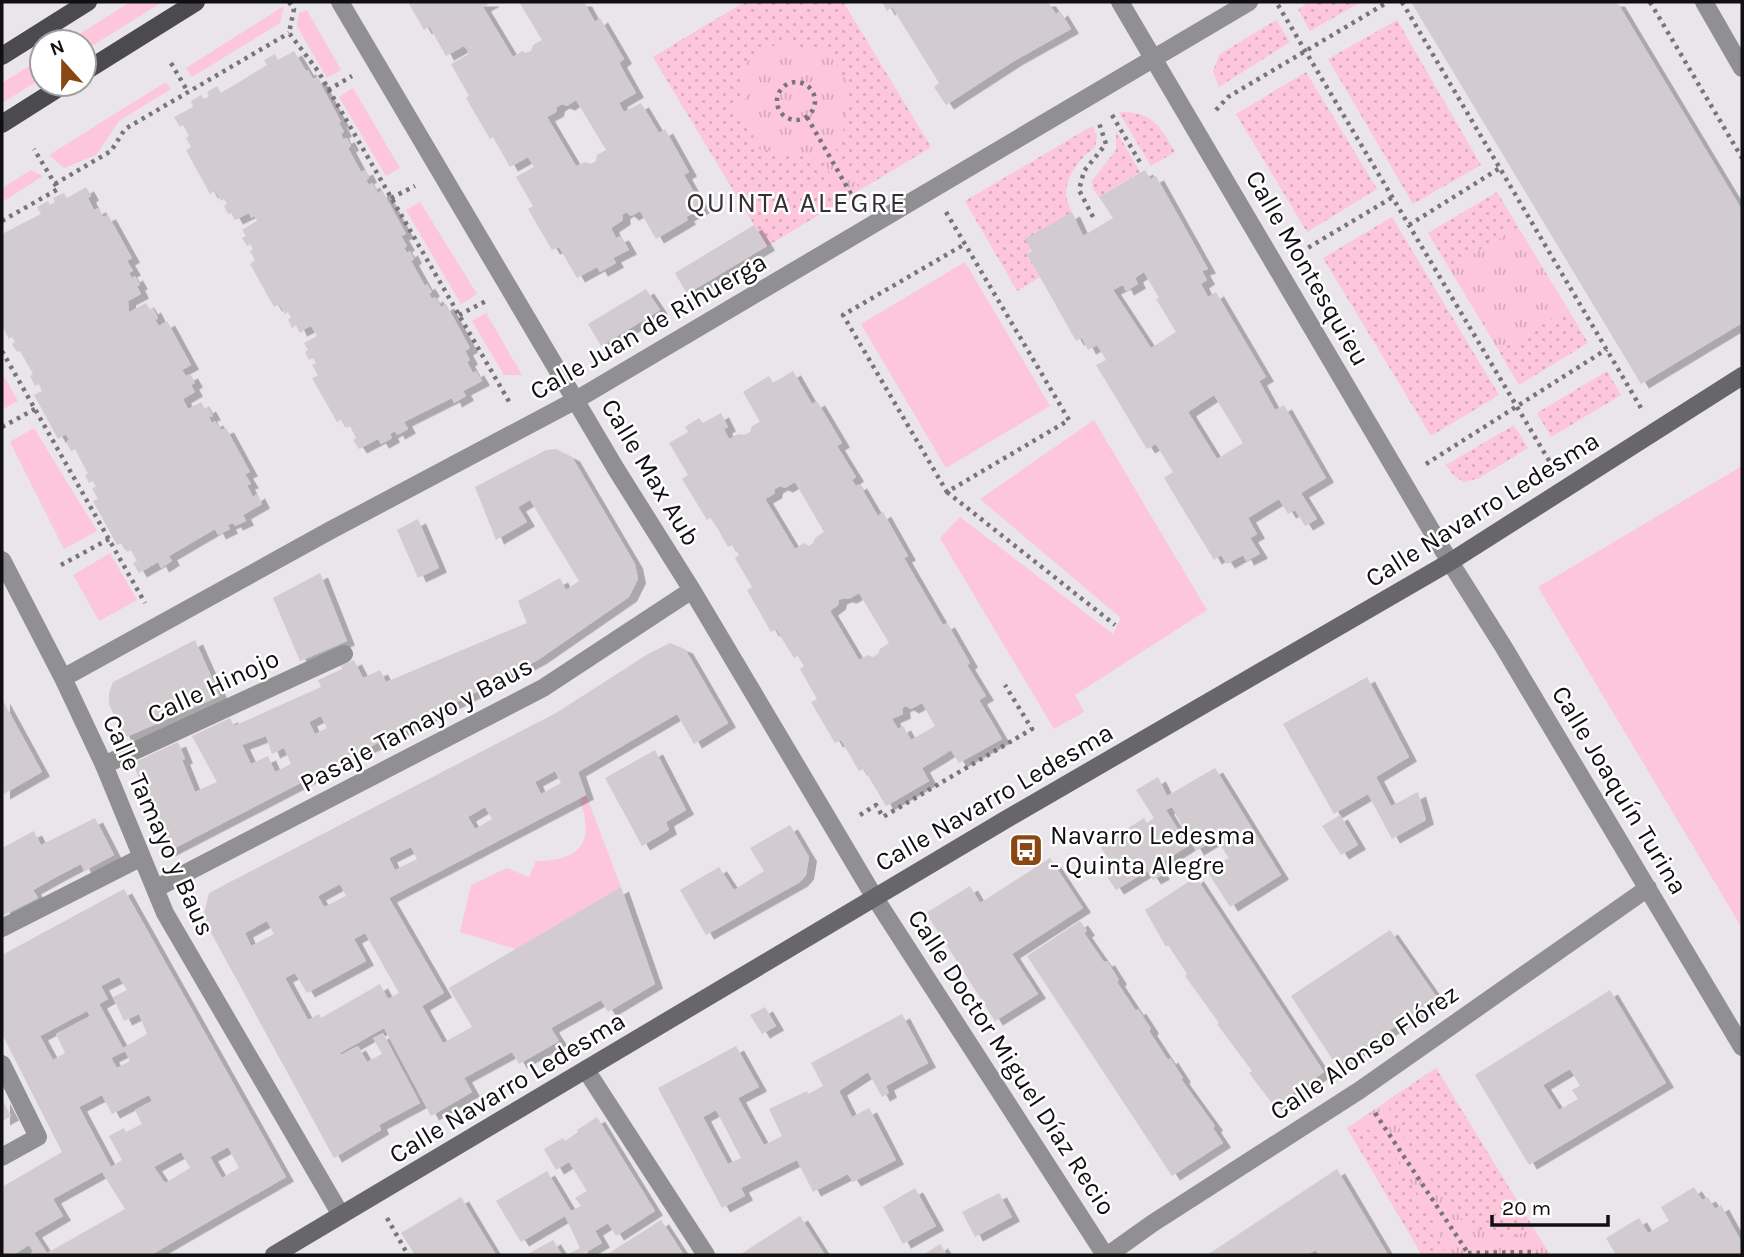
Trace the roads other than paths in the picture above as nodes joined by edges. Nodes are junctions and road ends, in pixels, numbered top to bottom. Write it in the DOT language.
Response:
graph roads {
  1 [pos="88,2"];
  2 [pos="196,2"];
  3 [pos="340,2"];
  4 [pos="1120,2"];
  5 [pos="1249,2"];
  6 [pos="1704,2"];
  7 [pos="2,56"];
  8 [pos="1154,59"];
  9 [pos="98,63"];
  10 [pos="1742,68"];
  11 [pos="43,98"];
  12 [pos="2,124"];
  13 [pos="1741,378"];
  14 [pos="576,400"];
  15 [pos="2,560"];
  16 [pos="1450,562"];
  17 [pos="692,590"];
  18 [pos="344,654"];
  19 [pos="63,678"];
  20 [pos="104,765"];
  21 [pos="142,857"];
  22 [pos="1648,888"];
  23 [pos="155,889"];
  24 [pos="875,898"];
  25 [pos="2,928"];
  26 [pos="1742,1046"];
  27 [pos="2,1064"];
  28 [pos="586,1070"];
  29 [pos="2,1157"];
  30 [pos="341,1216"];
  31 [pos="274,1255"];
  32 [pos="706,1255"];
  33 [pos="1106,1255"];
  1 -- 7 [label="main road"];
  2 -- 9 [label="main road"];
  3 -- 14 [label="street, Calle Max Aub"];
  4 -- 8 [label="street, Calle Montesquieu"];
  5 -- 8 [label="street, Calle Juan de Rihuerga"];
  6 -- 10 [label="street"];
  8 -- 14 [label="street, Calle Juan de Rihuerga"];
  8 -- 16 [label="street, Calle Montesquieu"];
  11 -- 12 [label="main road"];
  13 -- 16 [label="main road, Calle Navarro Ledesma"];
  14 -- 17 [label="street, Calle Max Aub"];
  14 -- 19 [label="street, Calle Juan de Rihuerga"];
  15 -- 19 [label="street, Calle Tamayo y Baus"];
  16 -- 22 [label="street, Calle Joaquín Turina"];
  16 -- 24 [label="main road, Calle Navarro Ledesma"];
  17 -- 23 [label="street, Pasaje Tamayo y Baus"];
  17 -- 24 [label="street, Calle Max Aub"];
  18 -- 20 [label="street, Calle Hinojo"];
  19 -- 20 [label="street, Calle Tamayo y Baus"];
  20 -- 21 [label="street, Calle Tamayo y Baus"];
  21 -- 23 [label="street, Calle Tamayo y Baus"];
  21 -- 25 [label="street"];
  22 -- 26 [label="street, Calle Joaquín Turina"];
  22 -- 33 [label="street, Calle Alonso Flórez"];
  23 -- 30 [label="street, Calle Tamayo y Baus"];
  24 -- 28 [label="main road, Calle Navarro Ledesma"];
  24 -- 33 [label="street, Calle Doctor Miguel Díaz Recio"];
  27 -- 29 [label="street"];
  28 -- 30 [label="main road, Calle Navarro Ledesma"];
  28 -- 32 [label="street"];
  30 -- 31 [label="main road, Calle Navarro Ledesma"];
}
